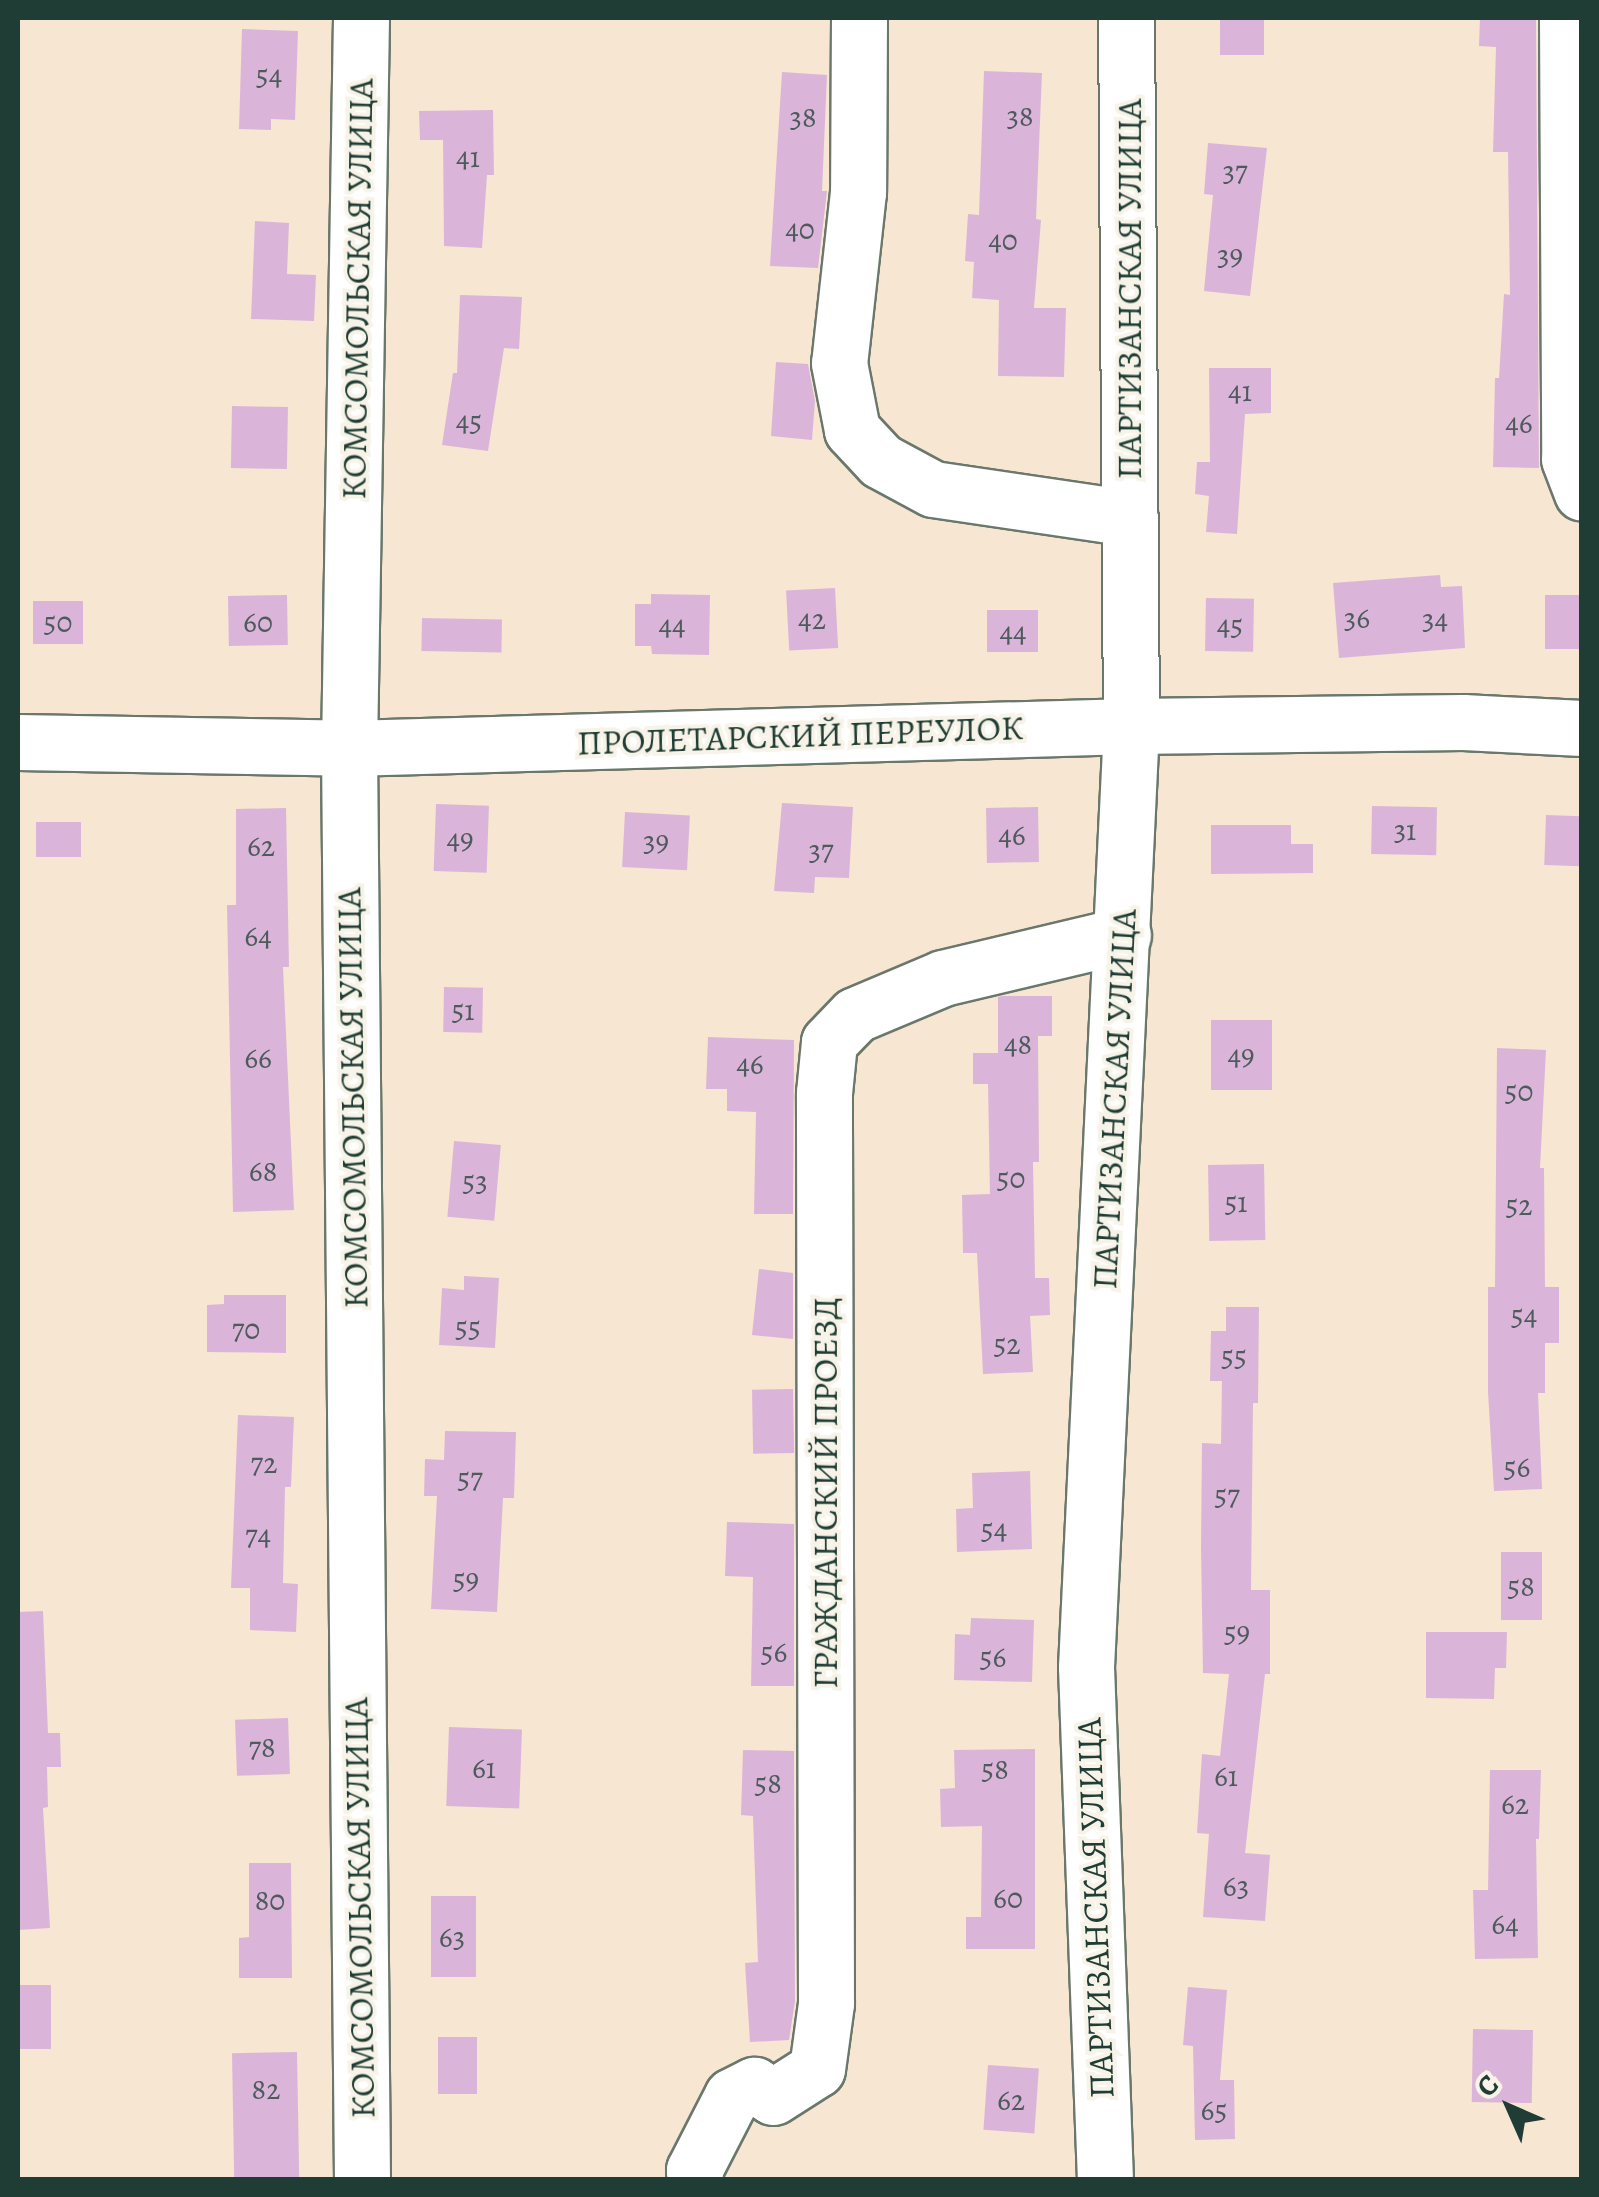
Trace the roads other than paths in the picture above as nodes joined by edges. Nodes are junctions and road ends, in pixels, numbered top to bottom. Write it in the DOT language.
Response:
graph roads {
  1 [pos="362,18"];
  2 [pos="859,18"];
  3 [pos="1126,18"];
  4 [pos="1567,18"];
  5 [pos="1582,493"];
  6 [pos="1130,518"];
  7 [pos="1131,726"];
  8 [pos="1582,728"];
  9 [pos="18,742"];
  10 [pos="349,748"];
  11 [pos="1123,935"];
  12 [pos="362,2180"];
  13 [pos="695,2180"];
  14 [pos="1106,2180"];
  1 -- 10 [label="street, КОМСОМОЛЬСКАЯ УЛИЦА"];
  2 -- 6 [label="street"];
  3 -- 6 [label="street, ПАРТИЗАНСКАЯ УЛИЦА"];
  4 -- 5 [label="street"];
  6 -- 7 [label="street, ПАРТИЗАНСКАЯ УЛИЦА"];
  7 -- 8 [label="street, ПРОЛЕТАРСКИЙ ПЕРЕУЛОК"];
  7 -- 10 [label="street, ПРОЛЕТАРСКИЙ ПЕРЕУЛОК"];
  7 -- 11 [label="street, ПАРТИЗАНСКАЯ УЛИЦА"];
  9 -- 10 [label="street, ПРОЛЕТАРСКИЙ ПЕРЕУЛОК"];
  10 -- 12 [label="street, КОМСОМОЛЬСКАЯ УЛИЦА"];
  11 -- 13 [label="street, ГРАЖДАНСКИЙ ПРОЕЗД"];
  11 -- 14 [label="street, ПАРТИЗАНСКАЯ УЛИЦА"];
}
